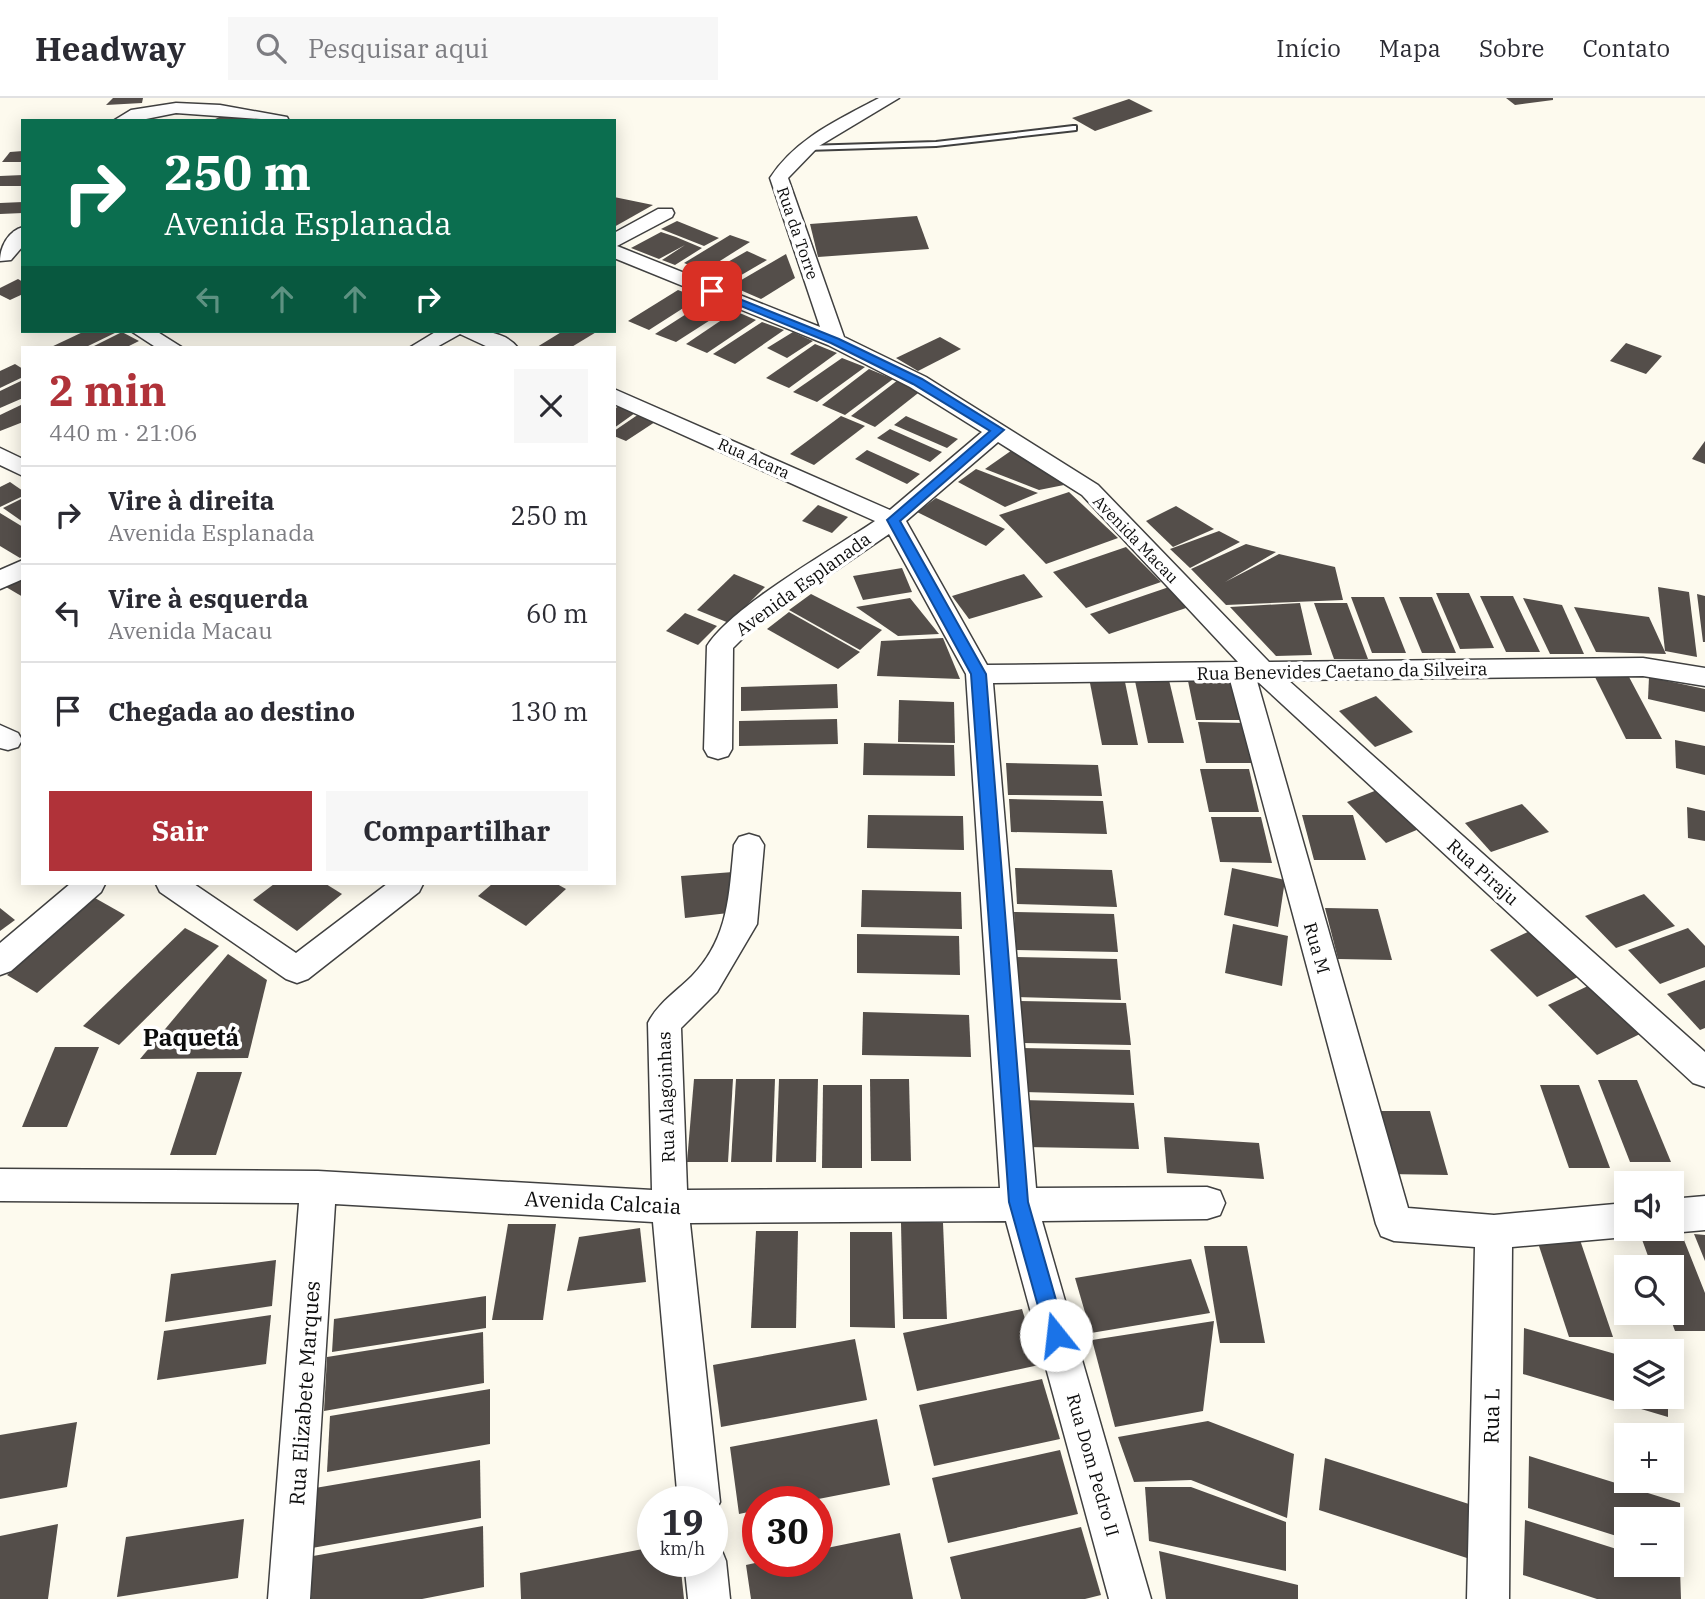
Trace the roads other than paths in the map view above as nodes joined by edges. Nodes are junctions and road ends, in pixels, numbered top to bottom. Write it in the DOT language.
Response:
graph roads {
  1 [pos="891,98"];
  2 [pos="124,119"];
  3 [pos="271,119"];
  4 [pos="1073,128"];
  5 [pos="806,148"];
  6 [pos="665,213"];
  7 [pos="21,235"];
  8 [pos="616,241"];
  9 [pos="616,252"];
  10 [pos="2,256"];
  11 [pos="21,265"];
  12 [pos="145,333"];
  13 [pos="448,333"];
  14 [pos="473,333"];
  15 [pos="835,341"];
  16 [pos="169,346"];
  17 [pos="423,346"];
  18 [pos="502,346"];
  19 [pos="616,397"];
  20 [pos="998,430"];
  21 [pos="0,455"];
  22 [pos="21,469"];
  23 [pos="893,520"];
  24 [pos="21,569"];
  25 [pos="0,581"];
  26 [pos="1251,671"];
  27 [pos="979,674"];
  28 [pos="1705,677"];
  29 [pos="718,749"];
  30 [pos="749,845"];
  31 [pos="89,885"];
  32 [pos="172,885"];
  33 [pos="407,885"];
  34 [pos="0,962"];
  35 [pos="1705,1073"];
  36 [pos="0,1185"];
  37 [pos="318,1186"];
  38 [pos="1019,1202"];
  39 [pos="1207,1203"];
  40 [pos="670,1207"];
  41 [pos="1705,1213"];
  42 [pos="1684,1215"];
  43 [pos="1614,1221"];
  44 [pos="1494,1232"];
  45 [pos="697,1486"];
  46 [pos="707,1577"];
  47 [pos="289,1599"];
  48 [pos="709,1599"];
  49 [pos="1130,1599"];
  50 [pos="1488,1599"];
  1 -- 5 [label="street, Rua da Torre"];
  2 -- 3 [label="street"];
  4 -- 5 [label="lane"];
  5 -- 15 [label="street, Rua da Torre"];
  6 -- 8 [label="street"];
  7 -- 10 [label="street"];
  9 -- 15 [label="street, Avenida Macau"];
  10 -- 11 [label="street"];
  12 -- 16 [label="street"];
  13 -- 17 [label="street"];
  14 -- 18 [label="street"];
  15 -- 20 [label="street, Avenida Macau"];
  19 -- 23 [label="street, Rua Acara"];
  20 -- 23 [label="street, Avenida Esplanada"];
  20 -- 26 [label="street, Avenida Macau"];
  21 -- 22 [label="street"];
  23 -- 27 [label="street, Rua Dom Pedro II"];
  23 -- 29 [label="street, Avenida Esplanada"];
  24 -- 25 [label="street"];
  26 -- 27 [label="street, Rua Benevides Caetano da Silveira"];
  26 -- 28 [label="street, Rua Benevides Caetano da Silveira"];
  26 -- 35 [label="street, Rua Piraju"];
  26 -- 44 [label="street, Rua M"];
  27 -- 38 [label="street, Rua Dom Pedro II"];
  30 -- 40 [label="street, Rua Alagoinhas"];
  31 -- 34 [label="street"];
  32 -- 33 [label="street"];
  36 -- 37 [label="street, Avenida Calcaia"];
  37 -- 40 [label="street, Avenida Calcaia"];
  37 -- 47 [label="street, Rua Elizabete Marques"];
  38 -- 39 [label="street, Avenida Calcaia"];
  38 -- 40 [label="street, Avenida Calcaia"];
  38 -- 49 [label="street, Rua Dom Pedro II"];
  40 -- 45 [label="street, Rua Alagoinhas"];
  41 -- 42 [label="street"];
  43 -- 44 [label="street"];
  44 -- 50 [label="street, Rua L"];
  46 -- 48 [label="street"];
}
